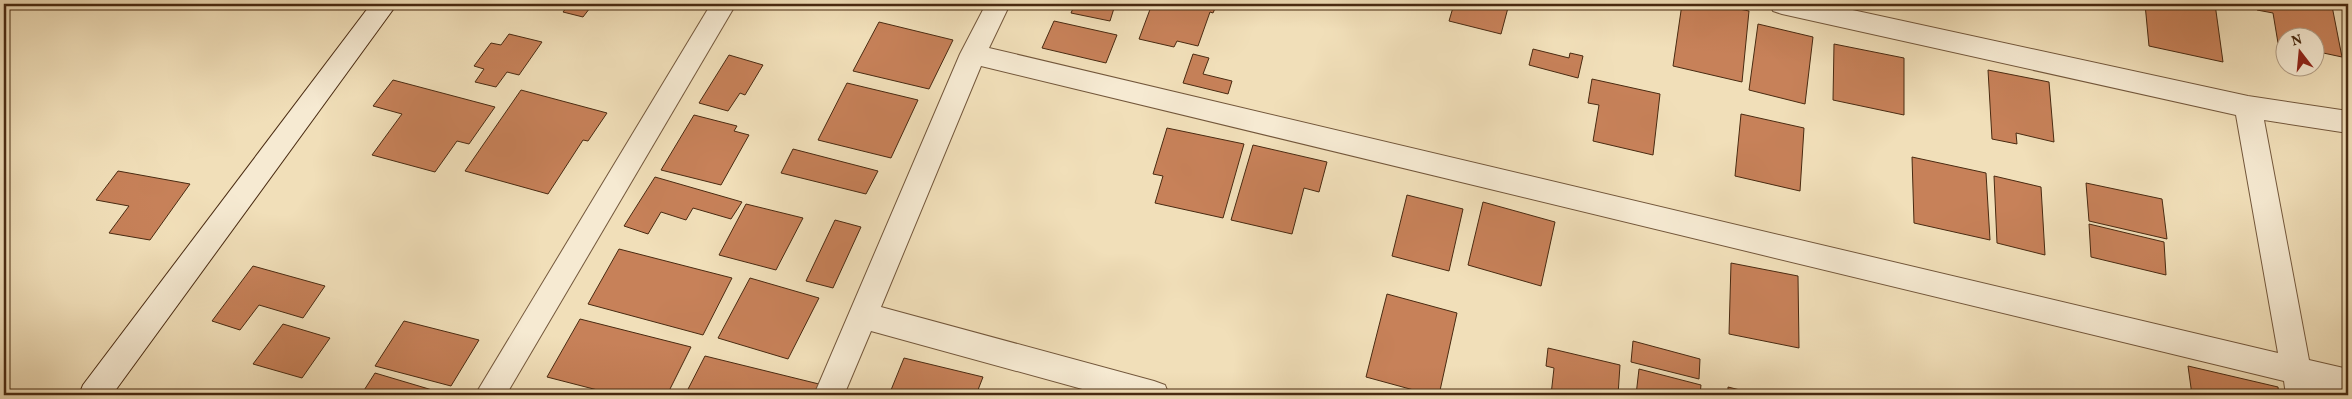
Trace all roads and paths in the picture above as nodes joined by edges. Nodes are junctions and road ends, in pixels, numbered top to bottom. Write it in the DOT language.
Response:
graph roads {
  1 [pos="385,4"];
  2 [pos="724,4"];
  3 [pos="998,4"];
  4 [pos="1782,4"];
  5 [pos="974,54"];
  6 [pos="2248,107"];
  7 [pos="2348,122"];
  8 [pos="862,315"];
  9 [pos="2299,383"];
  10 [pos="2348,383"];
  11 [pos="94,395"];
  12 [pos="490,395"];
  13 [pos="829,395"];
  14 [pos="1154,395"];
  1 -- 11 [label="street"];
  2 -- 12 [label="street"];
  3 -- 5 [label="street"];
  4 -- 6 [label="street"];
  5 -- 8 [label="street"];
  5 -- 9 [label="street"];
  6 -- 7 [label="street"];
  6 -- 9 [label="street"];
  8 -- 13 [label="street"];
  8 -- 14 [label="street"];
  9 -- 10 [label="street"];
}
